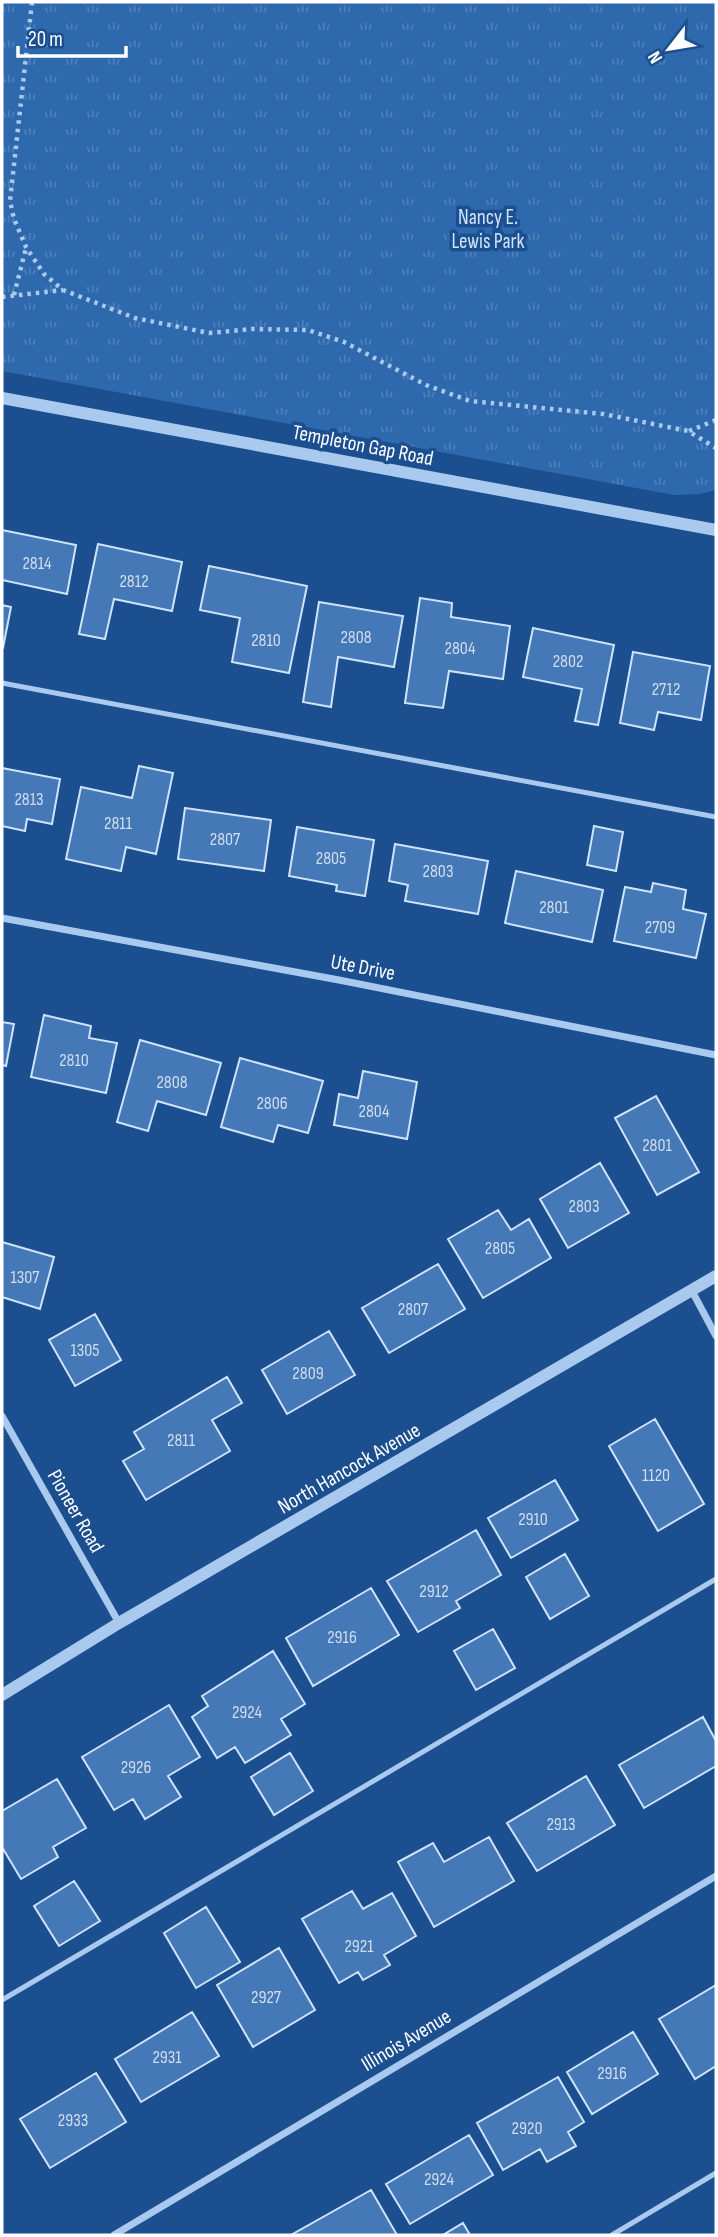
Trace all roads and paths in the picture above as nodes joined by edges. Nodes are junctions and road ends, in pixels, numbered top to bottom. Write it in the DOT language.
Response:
graph roads {
  1 [pos="32,2"];
  2 [pos="26,247"];
  3 [pos="63,290"];
  4 [pos="14,295"];
  5 [pos="2,296"];
  6 [pos="2,398"];
  7 [pos="716,420"];
  8 [pos="688,431"];
  9 [pos="716,448"];
  10 [pos="716,530"];
  11 [pos="2,683"];
  12 [pos="716,817"];
  13 [pos="2,918"];
  14 [pos="716,1055"];
  15 [pos="716,1276"];
  16 [pos="691,1291"];
  17 [pos="716,1336"];
  18 [pos="2,1416"];
  19 [pos="716,1579"];
  20 [pos="119,1623"];
  21 [pos="2,1695"];
  22 [pos="716,1875"];
  23 [pos="2,2000"];
  24 [pos="716,2173"];
  25 [pos="114,2235"];
  26 [pos="612,2235"];
  1 -- 2 [label="path"];
  2 -- 3 [label="path"];
  2 -- 4 [label="path"];
  3 -- 4 [label="path"];
  3 -- 8 [label="path"];
  4 -- 5 [label="path"];
  6 -- 10 [label="street, Templeton Gap Road"];
  7 -- 8 [label="path"];
  8 -- 9 [label="path"];
  11 -- 12 [label="lane"];
  13 -- 14 [label="street, Ute Drive"];
  15 -- 16 [label="street, North Hancock Avenue"];
  16 -- 17 [label="street"];
  16 -- 20 [label="street, North Hancock Avenue"];
  18 -- 20 [label="street, Pioneer Road"];
  19 -- 23 [label="lane"];
  20 -- 21 [label="street, North Hancock Avenue"];
  22 -- 25 [label="street, Illinois Avenue"];
  24 -- 26 [label="lane"];
}
